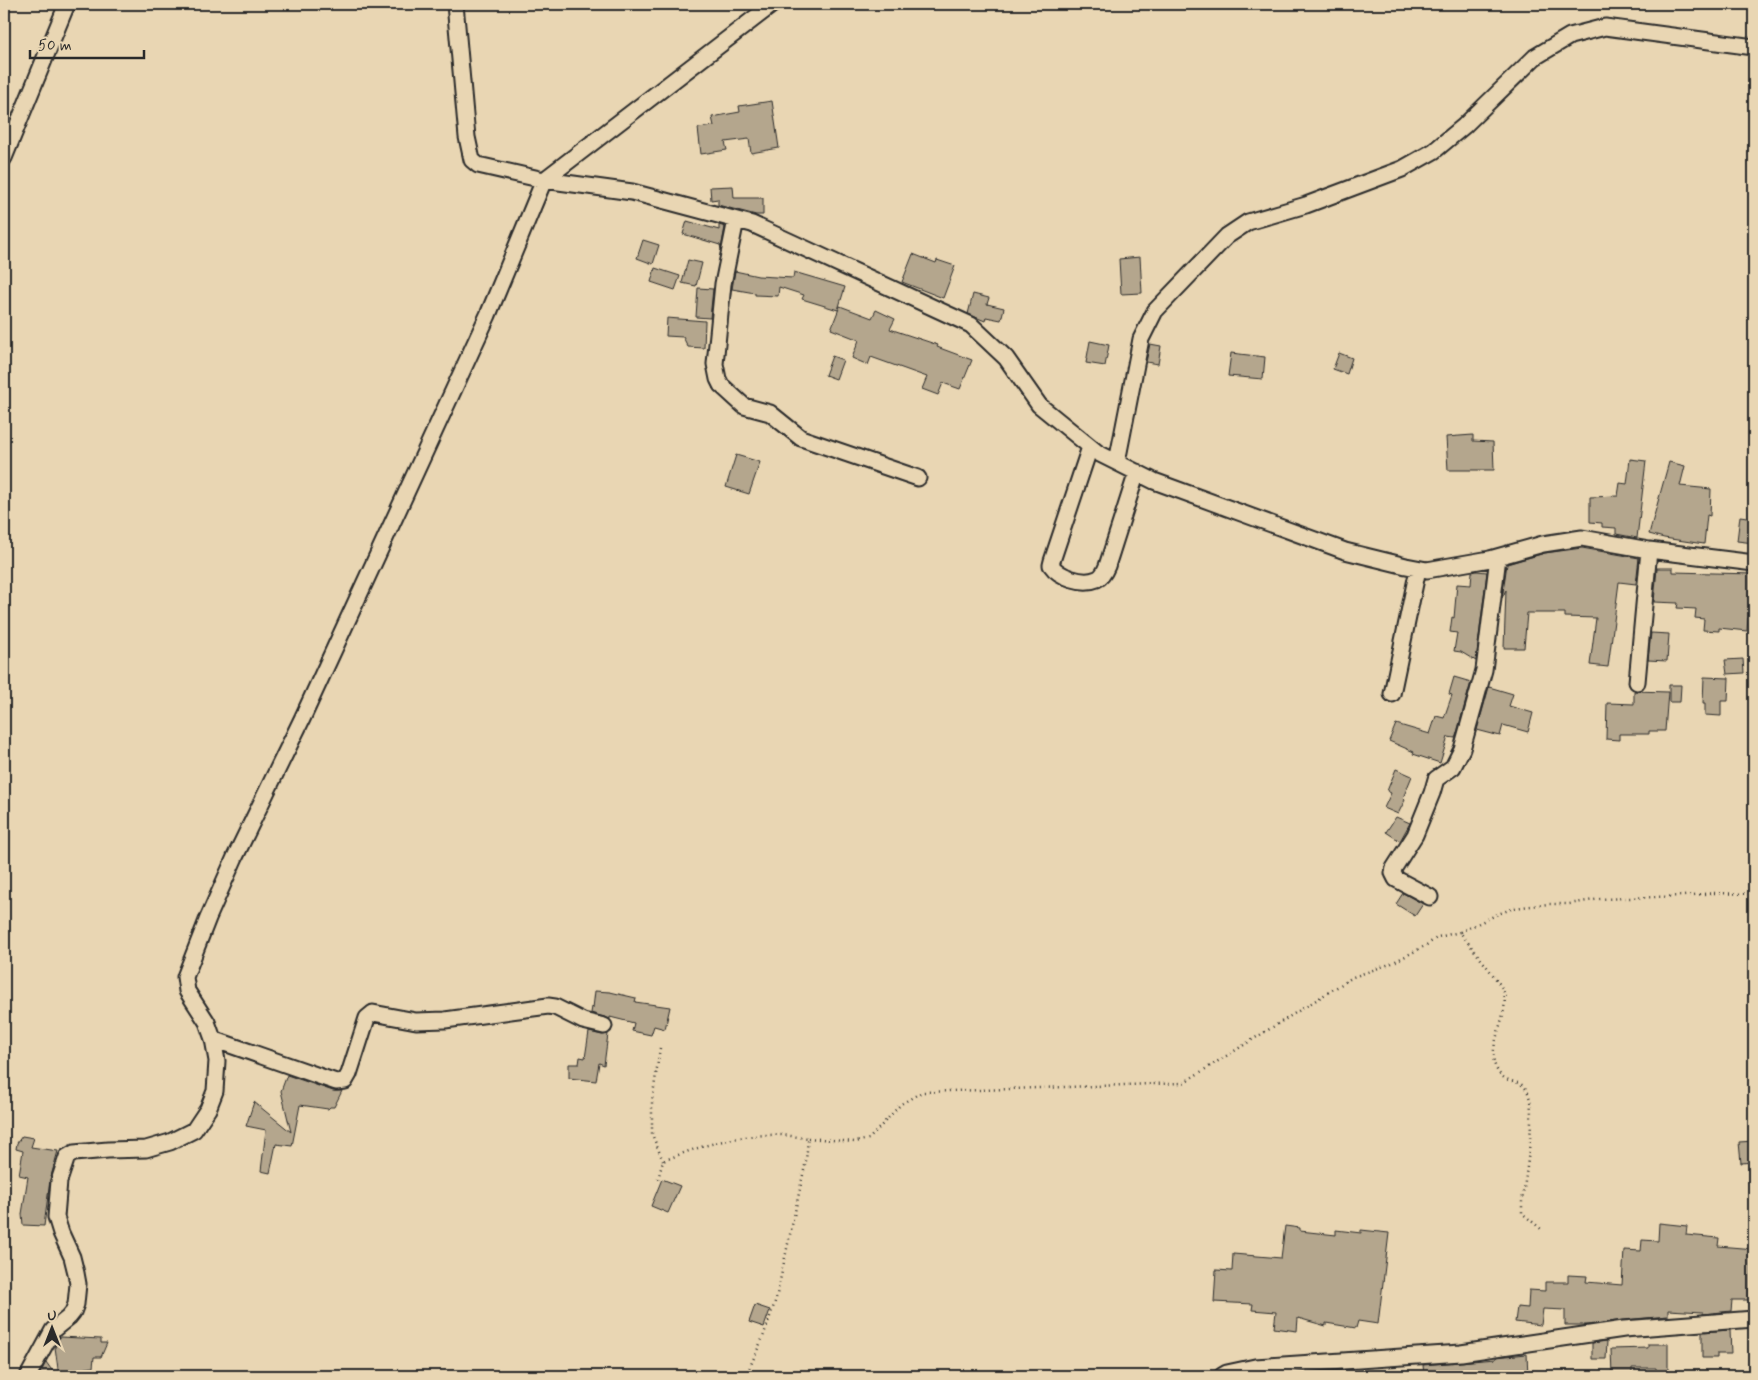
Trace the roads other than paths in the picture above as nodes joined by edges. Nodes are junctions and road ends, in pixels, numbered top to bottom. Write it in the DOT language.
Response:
graph roads {
  1 [pos="67,4"];
  2 [pos="454,4"];
  3 [pos="773,4"];
  4 [pos="1754,47"];
  5 [pos="4,158"];
  6 [pos="544,180"];
  7 [pos="736,220"];
  8 [pos="1090,447"];
  9 [pos="1117,462"];
  10 [pos="1137,472"];
  11 [pos="918,478"];
  12 [pos="1649,550"];
  13 [pos="1498,557"];
  14 [pos="1754,563"];
  15 [pos="1418,569"];
  16 [pos="1637,682"];
  17 [pos="1392,694"];
  18 [pos="1430,897"];
  19 [pos="604,1026"];
  20 [pos="213,1039"];
  21 [pos="1754,1319"];
  22 [pos="28,1376"];
  23 [pos="1222,1376"];
  1 -- 5 [label="street"];
  2 -- 6 [label="street"];
  3 -- 6 [label="street"];
  4 -- 9 [label="street"];
  6 -- 7 [label="street"];
  6 -- 20 [label="street"];
  7 -- 8 [label="street"];
  7 -- 11 [label="street"];
  8 -- 9 [label="street"];
  8 -- 10 [label="street"];
  9 -- 10 [label="street"];
  10 -- 15 [label="street"];
  12 -- 13 [label="street"];
  12 -- 14 [label="street"];
  12 -- 16 [label="street"];
  13 -- 15 [label="street"];
  13 -- 18 [label="street"];
  15 -- 17 [label="street"];
  19 -- 20 [label="street"];
  20 -- 22 [label="street"];
  21 -- 23 [label="street"];
}
